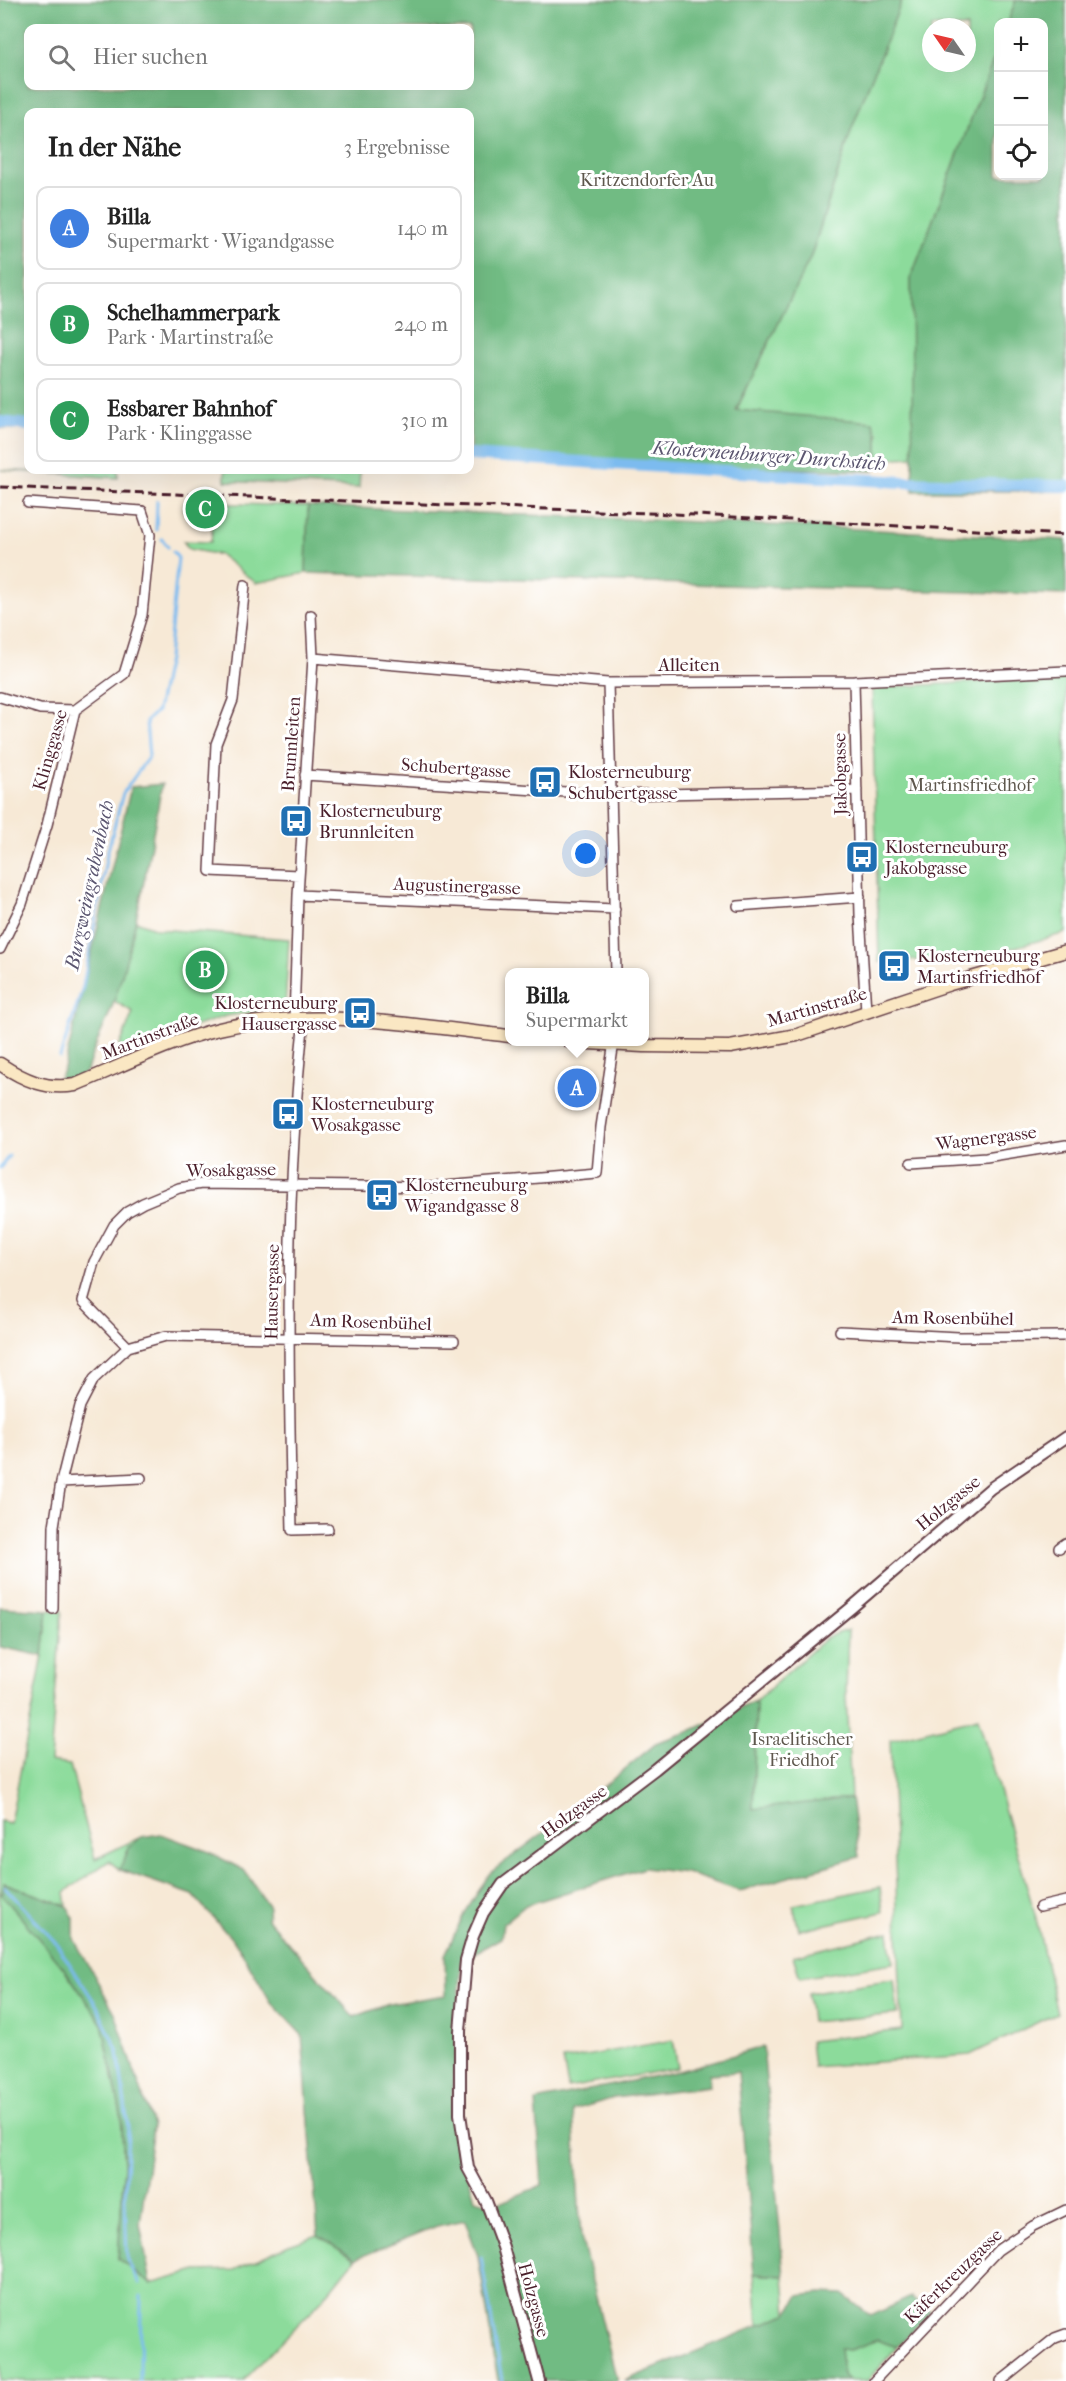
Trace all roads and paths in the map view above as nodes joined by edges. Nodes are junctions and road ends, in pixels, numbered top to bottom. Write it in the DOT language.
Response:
graph roads {
  1 [pos="28,503"];
  2 [pos="245,585"];
  3 [pos="311,615"];
  4 [pos="313,658"];
  5 [pos="1066,671"];
  6 [pos="854,681"];
  7 [pos="608,682"];
  8 [pos="0,697"];
  9 [pos="75,710"];
  10 [pos="305,775"];
  11 [pos="857,790"];
  12 [pos="612,795"];
  13 [pos="300,875"];
  14 [pos="298,896"];
  15 [pos="860,897"];
  16 [pos="738,906"];
  17 [pos="615,909"];
  18 [pos="0,949"];
  19 [pos="1066,951"];
  20 [pos="616,968"];
  21 [pos="867,1011"];
  22 [pos="299,1020"];
  23 [pos="505,1035"];
  24 [pos="649,1044"];
  25 [pos="614,1046"];
  26 [pos="0,1064"];
  27 [pos="1066,1145"];
  28 [pos="911,1163"];
  29 [pos="292,1185"];
  30 [pos="840,1331"];
  31 [pos="1066,1336"];
  32 [pos="287,1337"];
  33 [pos="454,1341"];
  34 [pos="128,1347"];
  35 [pos="1066,1437"];
  36 [pos="141,1478"];
  37 [pos="62,1482"];
  38 [pos="328,1529"];
  39 [pos="53,1609"];
  40 [pos="1066,1901"];
  41 [pos="1040,1907"];
  42 [pos="1066,2210"];
  43 [pos="1066,2334"];
  44 [pos="539,2381"];
  45 [pos="874,2381"];
  46 [pos="1001,2381"];
  1 -- 9 [label="street, Klinggasse"];
  2 -- 13 [label="street"];
  3 -- 4 [label="street, Brunnleiten"];
  4 -- 7 [label="street, Alleiten"];
  4 -- 10 [label="street, Brunnleiten"];
  5 -- 6 [label="street, Alleiten"];
  6 -- 7 [label="street, Alleiten"];
  6 -- 11 [label="street, Jakobgasse"];
  7 -- 12 [label="street"];
  8 -- 9 [label="street"];
  9 -- 18 [label="street, Klinggasse"];
  10 -- 12 [label="street, Schubertgasse"];
  10 -- 13 [label="street, Brunnleiten"];
  11 -- 12 [label="street, Schubertgasse"];
  11 -- 15 [label="street, Jakobgasse"];
  12 -- 17 [label="street"];
  13 -- 14 [label="street, Brunnleiten"];
  14 -- 17 [label="street, Augustinergasse"];
  14 -- 22 [label="street, Brunnleiten"];
  15 -- 16 [label="street"];
  15 -- 21 [label="street, Jakobgasse"];
  17 -- 20 [label="street"];
  19 -- 21 [label="main road, Martinstraße"];
  21 -- 24 [label="main road, Martinstraße"];
  22 -- 23 [label="main road, Martinstraße"];
  22 -- 26 [label="main road, Martinstraße"];
  22 -- 29 [label="street, Hausergasse"];
  25 -- 29 [label="street"];
  27 -- 28 [label="street, Wagnergasse"];
  29 -- 32 [label="street, Hausergasse"];
  29 -- 34 [label="street, Wosakgasse"];
  30 -- 31 [label="street, Am Rosenbühel"];
  32 -- 33 [label="street, Am Rosenbühel"];
  32 -- 34 [label="street, Am Rosenbühel"];
  32 -- 38 [label="street, Hausergasse"];
  34 -- 37 [label="street"];
  35 -- 44 [label="street, Holzgasse"];
  36 -- 37 [label="street"];
  37 -- 39 [label="street"];
  40 -- 41 [label="street"];
  42 -- 45 [label="street, Käferkreuzgasse"];
  43 -- 46 [label="street"];
}
